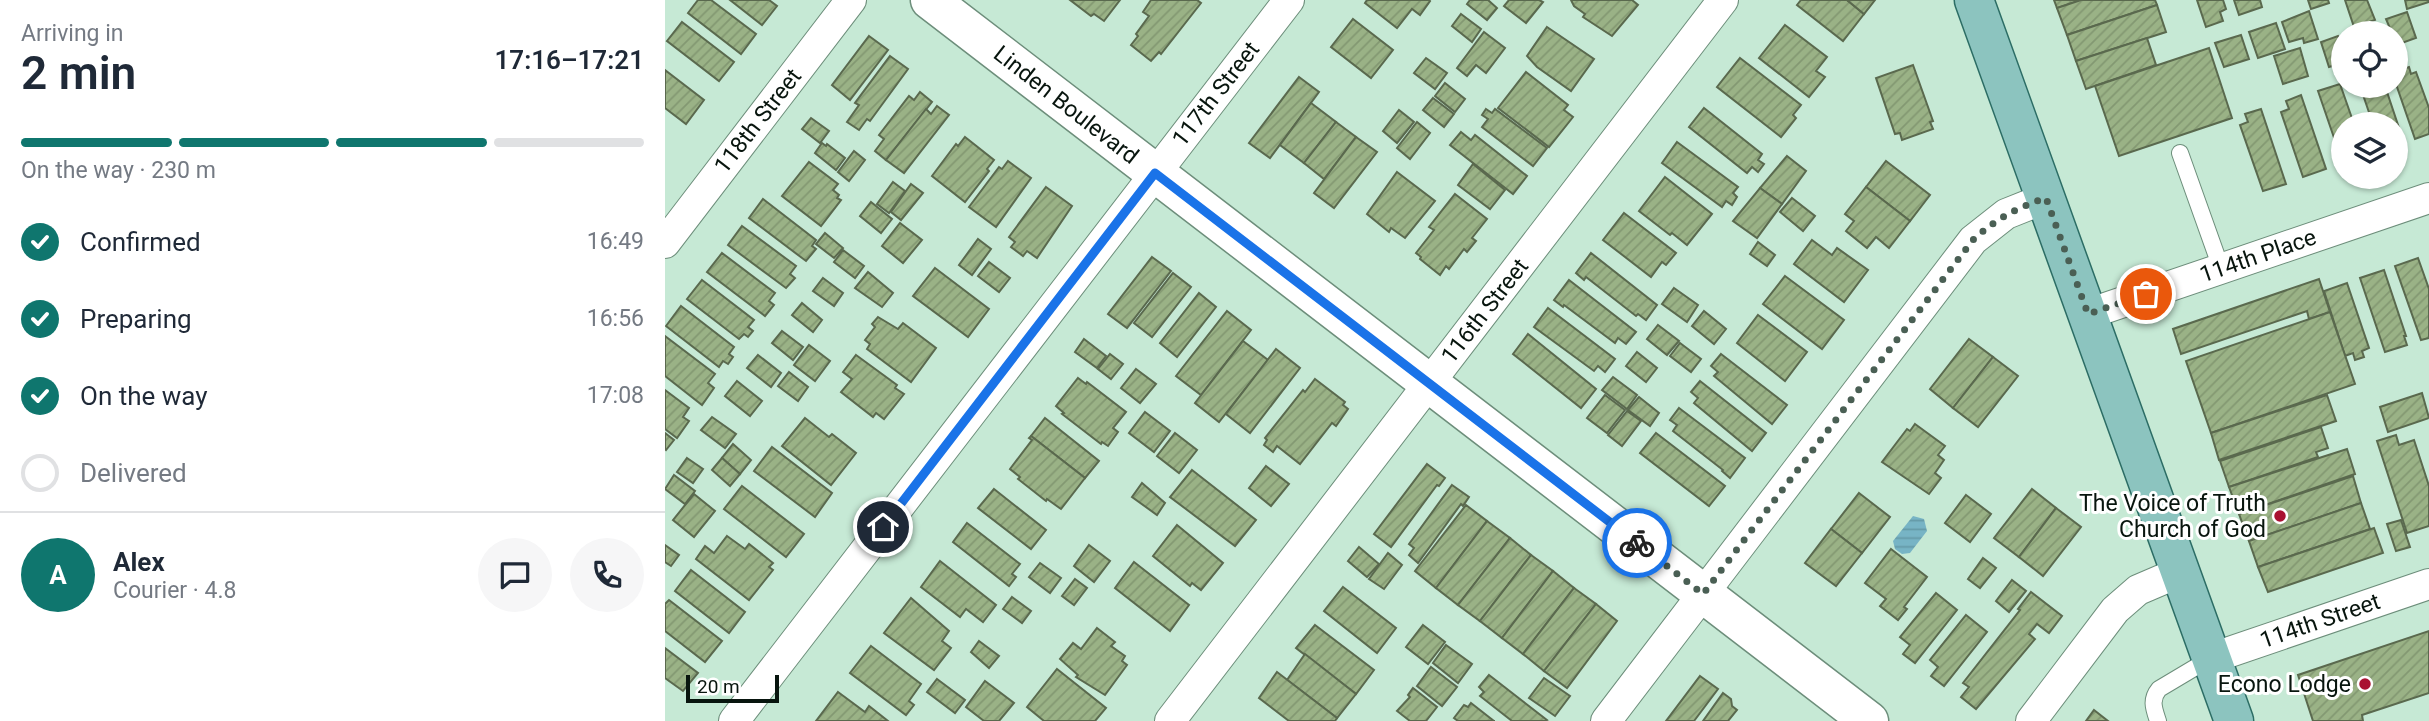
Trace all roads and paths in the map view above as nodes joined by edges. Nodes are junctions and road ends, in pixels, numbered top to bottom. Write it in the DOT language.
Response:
graph roads {
  1 [pos="852,0"];
  2 [pos="930,0"];
  3 [pos="1289,0"];
  4 [pos="1723,0"];
  5 [pos="1974,0"];
  6 [pos="2181,153"];
  7 [pos="1155,173"];
  8 [pos="2046,198"];
  9 [pos="2429,198"];
  10 [pos="665,243"];
  11 [pos="2221,268"];
  12 [pos="2088,314"];
  13 [pos="1429,383"];
  14 [pos="2180,572"];
  15 [pos="2429,584"];
  16 [pos="1703,594"];
  17 [pos="2212,658"];
  18 [pos="734,721"];
  19 [pos="1170,721"];
  20 [pos="1606,721"];
  21 [pos="1869,721"];
  22 [pos="2031,721"];
  23 [pos="2158,721"];
  24 [pos="2234,721"];
  1 -- 10 [label="street, 118th Street"];
  2 -- 7 [label="main road, Linden Boulevard"];
  3 -- 7 [label="street, 117th Street"];
  4 -- 13 [label="street, 116th Street"];
  5 -- 8 [label="main road"];
  6 -- 11 [label="lane"];
  7 -- 13 [label="main road, Linden Boulevard"];
  7 -- 18 [label="street, 117th Street"];
  8 -- 12 [label="main road"];
  8 -- 16 [label="street"];
  9 -- 11 [label="street, 114th Place"];
  11 -- 12 [label="street, 114th Place"];
  12 -- 14 [label="main road"];
  13 -- 16 [label="main road, Linden Boulevard"];
  13 -- 19 [label="street, 116th Street"];
  14 -- 17 [label="main road"];
  14 -- 22 [label="street"];
  15 -- 17 [label="street, 114th Street"];
  16 -- 20 [label="street"];
  16 -- 21 [label="main road, Linden Boulevard"];
  17 -- 23 [label="lane"];
  17 -- 24 [label="main road"];
}
